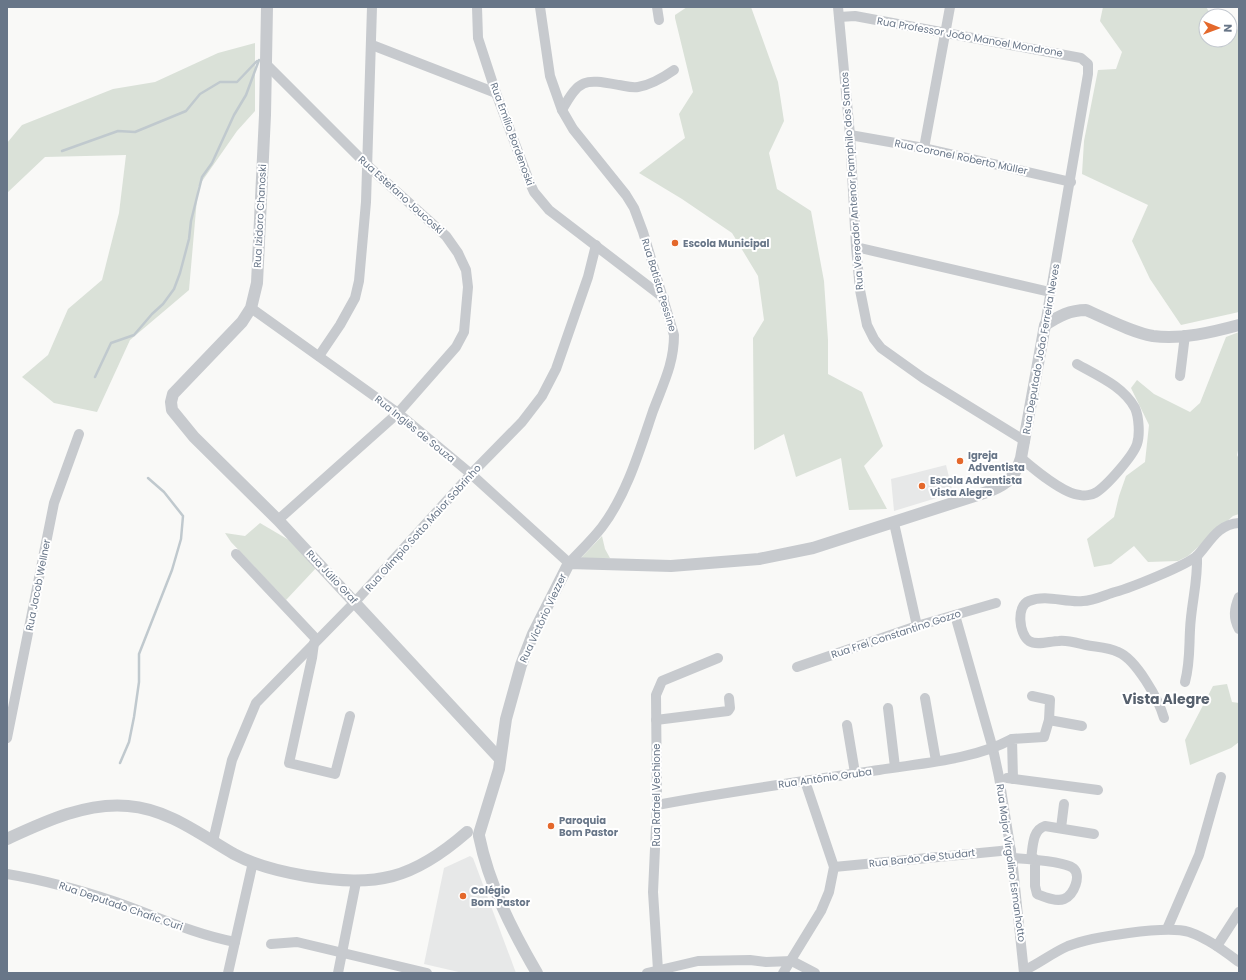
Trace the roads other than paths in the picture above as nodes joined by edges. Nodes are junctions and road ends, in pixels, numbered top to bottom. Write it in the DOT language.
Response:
graph roads {
  1 [pos="267,7"];
  2 [pos="372,7"];
  3 [pos="477,7"];
  4 [pos="540,7"];
  5 [pos="657,7"];
  6 [pos="950,7"];
  7 [pos="838,12"];
  8 [pos="659,20"];
  9 [pos="946,33"];
  10 [pos="372,46"];
  11 [pos="265,63"];
  12 [pos="674,70"];
  13 [pos="1088,74"];
  14 [pos="496,93"];
  15 [pos="562,110"];
  16 [pos="850,135"];
  17 [pos="924,148"];
  18 [pos="367,165"];
  19 [pos="1071,182"];
  20 [pos="596,245"];
  21 [pos="856,247"];
  22 [pos="1050,292"];
  23 [pos="664,298"];
  24 [pos="251,308"];
  25 [pos="1045,325"];
  26 [pos="1239,325"];
  27 [pos="1185,335"];
  28 [pos="319,356"];
  29 [pos="1077,364"];
  30 [pos="1180,376"];
  31 [pos="173,394"];
  32 [pos="398,413"];
  33 [pos="79,434"];
  34 [pos="1025,441"];
  35 [pos="1021,458"];
  36 [pos="471,474"];
  37 [pos="278,520"];
  38 [pos="894,523"];
  39 [pos="1238,525"];
  40 [pos="236,554"];
  41 [pos="1197,556"];
  42 [pos="569,563"];
  43 [pos="1239,598"];
  44 [pos="355,602"];
  45 [pos="996,603"];
  46 [pos="955,615"];
  47 [pos="917,626"];
  48 [pos="1239,629"];
  49 [pos="315,642"];
  50 [pos="718,658"];
  51 [pos="797,668"];
  52 [pos="1185,682"];
  53 [pos="1032,696"];
  54 [pos="729,698"];
  55 [pos="925,698"];
  56 [pos="888,708"];
  57 [pos="350,716"];
  58 [pos="1164,718"];
  59 [pos="656,720"];
  60 [pos="1049,720"];
  61 [pos="847,725"];
  62 [pos="1082,726"];
  63 [pos="7,738"];
  64 [pos="1012,739"];
  65 [pos="993,749"];
  66 [pos="500,759"];
  67 [pos="936,761"];
  68 [pos="895,767"];
  69 [pos="855,774"];
  70 [pos="999,777"];
  71 [pos="1221,777"];
  72 [pos="1013,779"];
  73 [pos="805,781"];
  74 [pos="1098,790"];
  75 [pos="1064,804"];
  76 [pos="657,805"];
  77 [pos="1061,828"];
  78 [pos="1094,834"];
  79 [pos="473,836"];
  80 [pos="7,839"];
  81 [pos="213,841"];
  82 [pos="1011,854"];
  83 [pos="1033,859"];
  84 [pos="253,862"];
  85 [pos="834,867"];
  86 [pos="7,874"];
  87 [pos="356,882"];
  88 [pos="1239,912"];
  89 [pos="1167,929"];
  90 [pos="235,942"];
  91 [pos="271,944"];
  92 [pos="1217,946"];
  93 [pos="342,952"];
  94 [pos="792,961"];
  95 [pos="1239,962"];
  96 [pos="658,970"];
  97 [pos="1025,972"];
  98 [pos="228,973"];
  99 [pos="338,973"];
  100 [pos="427,973"];
  101 [pos="537,973"];
  102 [pos="647,973"];
  103 [pos="783,973"];
  104 [pos="815,973"];
  1 -- 11 [label="street, Rua Izidoro Chanoski"];
  2 -- 10 [label="street"];
  3 -- 14 [label="street, Rua Emílio Bordenoski"];
  4 -- 15 [label="street, Rua Batista Pessine"];
  5 -- 8 [label="street"];
  6 -- 9 [label="street"];
  7 -- 9 [label="street, Rua Professor João Manoel Mondrone"];
  7 -- 16 [label="street, Rua Vereador Antenor Pamphilo dos Santos"];
  9 -- 13 [label="street, Rua Professor João Manoel Mondrone"];
  9 -- 17 [label="street"];
  10 -- 14 [label="street"];
  10 -- 18 [label="street"];
  11 -- 18 [label="street, Rua Estefano Joucoski"];
  11 -- 24 [label="street, Rua Izidoro Chanoski"];
  12 -- 15 [label="street"];
  13 -- 19 [label="street, Rua Deputado João Ferreira Neves"];
  14 -- 20 [label="street, Rua Emílio Bordenoski"];
  15 -- 23 [label="street, Rua Batista Pessine"];
  16 -- 17 [label="street, Rua Coronel Roberto Müller"];
  16 -- 21 [label="street, Rua Vereador Antenor Pamphilo dos Santos"];
  17 -- 19 [label="street, Rua Coronel Roberto Müller"];
  18 -- 28 [label="street"];
  18 -- 32 [label="street, Rua Estefano Joucoski"];
  19 -- 22 [label="street, Rua Deputado João Ferreira Neves"];
  20 -- 23 [label="street, Rua Emílio Bordenoski"];
  20 -- 36 [label="street, Rua Olímpio Sotto Maior Sobrinho"];
  21 -- 22 [label="street"];
  21 -- 34 [label="street, Rua Vereador Antenor Pamphilo dos Santos"];
  22 -- 25 [label="street, Rua Deputado João Ferreira Neves"];
  23 -- 42 [label="street, Rua Batista Pessine"];
  24 -- 28 [label="street, Rua Inglês de Souza"];
  24 -- 31 [label="street, Rua Izidoro Chanoski"];
  25 -- 27 [label="street"];
  25 -- 34 [label="street, Rua Deputado João Ferreira Neves"];
  26 -- 27 [label="street"];
  27 -- 30 [label="street"];
  28 -- 32 [label="street, Rua Inglês de Souza"];
  29 -- 35 [label="street"];
  31 -- 37 [label="street, Rua Júlio Graf"];
  32 -- 36 [label="street, Rua Inglês de Souza"];
  32 -- 37 [label="street, Rua Estefano Joucoski"];
  33 -- 63 [label="street, Rua Jacob Wellner"];
  34 -- 35 [label="street, Rua Deputado João Ferreira Neves"];
  35 -- 38 [label="street, Rua Deputado João Ferreira Neves"];
  36 -- 42 [label="street, Rua Inglês de Souza"];
  36 -- 44 [label="street, Rua Olímpio Sotto Maior Sobrinho"];
  37 -- 44 [label="street, Rua Júlio Graf"];
  38 -- 42 [label="street, Rua Deputado João Ferreira Neves"];
  38 -- 47 [label="street"];
  39 -- 41 [label="street"];
  40 -- 49 [label="street"];
  41 -- 52 [label="street"];
  41 -- 58 [label="street"];
  42 -- 66 [label="street, Rua Victório Viezzer"];
  43 -- 48 [label="street"];
  44 -- 49 [label="street, Rua Olímpio Sotto Maior Sobrinho"];
  44 -- 66 [label="street, Rua Júlio Graf"];
  45 -- 46 [label="street, Rua Frei Constantino Gozzo"];
  46 -- 47 [label="street, Rua Frei Constantino Gozzo"];
  46 -- 65 [label="street, Rua Major Virgolino Esmanhotto"];
  47 -- 51 [label="street, Rua Frei Constantino Gozzo"];
  49 -- 57 [label="street"];
  49 -- 81 [label="street, Rua Olímpio Sotto Maior Sobrinho"];
  50 -- 59 [label="street, Rua Rafael Vechione"];
  53 -- 60 [label="street"];
  54 -- 59 [label="street"];
  55 -- 67 [label="street"];
  56 -- 68 [label="street"];
  59 -- 76 [label="street, Rua Rafael Vechione"];
  60 -- 62 [label="street"];
  60 -- 64 [label="street"];
  61 -- 69 [label="street"];
  64 -- 65 [label="street, Rua Antônio Gruba"];
  64 -- 72 [label="street"];
  65 -- 67 [label="street, Rua Antônio Gruba"];
  65 -- 70 [label="street, Rua Major Virgolino Esmanhotto"];
  66 -- 79 [label="street, Rua Victório Viezzer"];
  67 -- 68 [label="street, Rua Antônio Gruba"];
  68 -- 69 [label="street, Rua Antônio Gruba"];
  69 -- 73 [label="street, Rua Antônio Gruba"];
  70 -- 72 [label="street"];
  70 -- 82 [label="street, Rua Major Virgolino Esmanhotto"];
  71 -- 89 [label="street"];
  72 -- 74 [label="street"];
  73 -- 76 [label="street, Rua Antônio Gruba"];
  73 -- 85 [label="street"];
  75 -- 77 [label="street"];
  76 -- 96 [label="street, Rua Rafael Vechione"];
  77 -- 78 [label="street"];
  77 -- 83 [label="street"];
  79 -- 87 [label="street"];
  79 -- 101 [label="street"];
  80 -- 81 [label="street"];
  81 -- 84 [label="street"];
  82 -- 83 [label="street, Rua Barão de Studart"];
  82 -- 85 [label="street, Rua Barão de Studart"];
  82 -- 97 [label="street, Rua Major Virgolino Esmanhotto"];
  83 -- 83 [label="street"];
  84 -- 87 [label="street"];
  84 -- 90 [label="street"];
  85 -- 94 [label="street"];
  86 -- 90 [label="street, Rua Deputado Chafic Curi"];
  87 -- 93 [label="street"];
  88 -- 92 [label="street"];
  89 -- 92 [label="street"];
  89 -- 97 [label="street"];
  90 -- 98 [label="street"];
  91 -- 93 [label="street"];
  92 -- 95 [label="street"];
  93 -- 99 [label="street"];
  93 -- 100 [label="street"];
  94 -- 96 [label="street"];
  94 -- 103 [label="street"];
  94 -- 104 [label="street"];
  96 -- 102 [label="street"];
}
